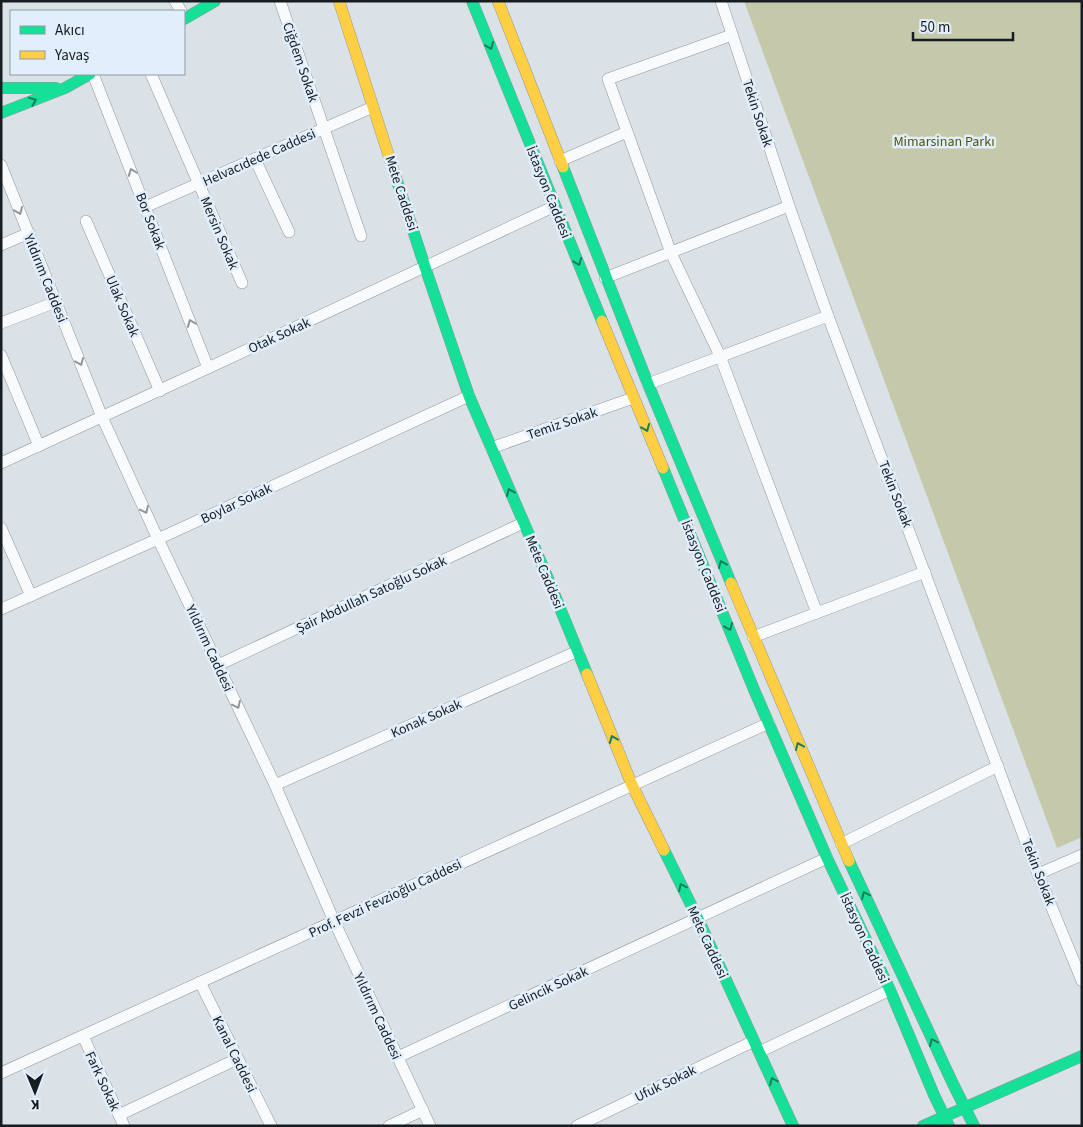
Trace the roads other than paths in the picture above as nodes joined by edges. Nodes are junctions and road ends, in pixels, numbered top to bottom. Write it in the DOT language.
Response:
graph roads {
  1 [pos="215,1"];
  2 [pos="280,1"];
  3 [pos="339,1"];
  4 [pos="472,1"];
  5 [pos="498,1"];
  6 [pos="721,1"];
  7 [pos="185,15"];
  8 [pos="732,35"];
  9 [pos="88,75"];
  10 [pos="93,75"];
  11 [pos="151,75"];
  12 [pos="1,88"];
  13 [pos="65,88"];
  14 [pos="373,107"];
  15 [pos="1,113"];
  16 [pos="324,129"];
  17 [pos="627,132"];
  18 [pos="256,159"];
  19 [pos="560,161"];
  20 [pos="1,166"];
  21 [pos="199,183"];
  22 [pos="5,187"];
  23 [pos="555,206"];
  24 [pos="789,206"];
  25 [pos="145,207"];
  26 [pos="86,221"];
  27 [pos="289,232"];
  28 [pos="28,233"];
  29 [pos="361,236"];
  30 [pos="1,245"];
  31 [pos="671,253"];
  32 [pos="426,267"];
  33 [pos="606,278"];
  34 [pos="242,283"];
  35 [pos="56,302"];
  36 [pos="828,316"];
  37 [pos="1,324"];
  38 [pos="1,355"];
  39 [pos="720,356"];
  40 [pos="208,368"];
  41 [pos="648,384"];
  42 [pos="160,391"];
  43 [pos="469,396"];
  44 [pos="633,398"];
  45 [pos="102,417"];
  46 [pos="38,446"];
  47 [pos="491,448"];
  48 [pos="1,463"];
  49 [pos="523,523"];
  50 [pos="1,528"];
  51 [pos="158,539"];
  52 [pos="925,572"];
  53 [pos="31,596"];
  54 [pos="1,609"];
  55 [pos="817,613"];
  56 [pos="753,637"];
  57 [pos="578,651"];
  58 [pos="218,664"];
  59 [pos="769,722"];
  60 [pos="998,766"];
  61 [pos="275,785"];
  62 [pos="632,785"];
  63 [pos="841,844"];
  64 [pos="1082,855"];
  65 [pos="827,858"];
  66 [pos="1038,874"];
  67 [pos="698,918"];
  68 [pos="334,921"];
  69 [pos="200,982"];
  70 [pos="1082,982"];
  71 [pos="890,990"];
  72 [pos="83,1036"];
  73 [pos="754,1041"];
  74 [pos="759,1052"];
  75 [pos="1082,1056"];
  76 [pos="398,1057"];
  77 [pos="237,1059"];
  78 [pos="1,1073"];
  79 [pos="965,1108"];
  80 [pos="423,1110"];
  81 [pos="121,1120"];
  82 [pos="946,1121"];
  83 [pos="271,1126"];
  84 [pos="389,1126"];
  85 [pos="430,1126"];
  86 [pos="577,1126"];
  87 [pos="793,1126"];
  88 [pos="923,1126"];
  89 [pos="974,1126"];
  1 -- 7 [label="main road"];
  2 -- 16 [label="street, Ciğdem Sokak"];
  3 -- 14 [label="main road, Mete Caddesi"];
  4 -- 23 [label="main road, İstasyon Caddesi, one-way"];
  5 -- 19 [label="main road, İstasyon Caddesi"];
  6 -- 8 [label="street, Tekin Sokak"];
  8 -- 17 [label="street"];
  8 -- 24 [label="street, Tekin Sokak"];
  9 -- 13 [label="main road"];
  25 -- 10 [label="street, Bor Sokak, one-way"];
  11 -- 21 [label="street, Mersin Sokak"];
  12 -- 13 [label="main road"];
  15 -- 13 [label="main road, one-way"];
  14 -- 16 [label="street, Helvacıdede Caddesi"];
  14 -- 32 [label="main road, Mete Caddesi"];
  16 -- 18 [label="street, Helvacıdede Caddesi"];
  16 -- 29 [label="street, Ciğdem Sokak"];
  17 -- 19 [label="street"];
  17 -- 31 [label="street"];
  18 -- 21 [label="street, Helvacıdede Caddesi"];
  18 -- 27 [label="street"];
  19 -- 33 [label="main road, İstasyon Caddesi"];
  20 -- 22 [label="street, Yıldırım Caddesi"];
  21 -- 25 [label="street, Helvacıdede Caddesi"];
  21 -- 34 [label="street, Mersin Sokak"];
  22 -- 28 [label="street, Yıldırım Caddesi, one-way"];
  23 -- 32 [label="street, Otak Sokak"];
  23 -- 44 [label="main road, İstasyon Caddesi, one-way"];
  24 -- 31 [label="street"];
  24 -- 36 [label="street, Tekin Sokak"];
  40 -- 25 [label="street, Bor Sokak, one-way"];
  26 -- 42 [label="street, Ulak Sokak"];
  28 -- 30 [label="street"];
  28 -- 35 [label="street, Yıldırım Caddesi"];
  31 -- 33 [label="street"];
  31 -- 39 [label="street"];
  32 -- 40 [label="street, Otak Sokak"];
  32 -- 43 [label="main road, Mete Caddesi"];
  33 -- 41 [label="main road, İstasyon Caddesi"];
  35 -- 37 [label="street"];
  35 -- 45 [label="street, Yıldırım Caddesi, one-way"];
  36 -- 39 [label="street"];
  36 -- 52 [label="street, Tekin Sokak"];
  38 -- 46 [label="street"];
  39 -- 41 [label="street"];
  39 -- 55 [label="street"];
  40 -- 42 [label="street, Otak Sokak"];
  56 -- 41 [label="main road, İstasyon Caddesi, one-way"];
  42 -- 45 [label="street, Otak Sokak"];
  43 -- 47 [label="main road, Mete Caddesi"];
  43 -- 51 [label="street, Boylar Sokak"];
  44 -- 47 [label="street, Temiz Sokak"];
  44 -- 59 [label="main road, İstasyon Caddesi, one-way"];
  45 -- 46 [label="street, Otak Sokak"];
  45 -- 51 [label="street, Yıldırım Caddesi, one-way"];
  46 -- 48 [label="street, Otak Sokak"];
  49 -- 47 [label="main road, Mete Caddesi, one-way"];
  49 -- 57 [label="main road, Mete Caddesi"];
  49 -- 58 [label="street, Şair Abdullah Satoğlu Sokak"];
  50 -- 53 [label="street"];
  51 -- 53 [label="street, Boylar Sokak"];
  51 -- 58 [label="street, Yıldırım Caddesi"];
  52 -- 55 [label="street"];
  52 -- 60 [label="street, Tekin Sokak"];
  53 -- 54 [label="street, Boylar Sokak"];
  55 -- 56 [label="street"];
  63 -- 56 [label="main road, İstasyon Caddesi, one-way"];
  57 -- 61 [label="street, Konak Sokak"];
  62 -- 57 [label="main road, Mete Caddesi, one-way"];
  58 -- 61 [label="street, Yıldırım Caddesi, one-way"];
  59 -- 62 [label="street, Prof. Fevzi Fevzioğlu Caddesi"];
  59 -- 65 [label="main road, İstasyon Caddesi"];
  60 -- 63 [label="street"];
  60 -- 66 [label="street, Tekin Sokak"];
  61 -- 68 [label="street, Yıldırım Caddesi"];
  67 -- 62 [label="main road, Mete Caddesi, one-way"];
  62 -- 68 [label="street, Prof. Fevzi Fevzioğlu Caddesi"];
  79 -- 63 [label="main road, İstasyon Caddesi, one-way"];
  64 -- 66 [label="street"];
  65 -- 67 [label="street, Gelincik Sokak"];
  65 -- 71 [label="main road, İstasyon Caddesi"];
  66 -- 70 [label="street, Tekin Sokak"];
  67 -- 73 [label="main road, Mete Caddesi"];
  67 -- 76 [label="street, Gelincik Sokak"];
  68 -- 69 [label="street, Prof. Fevzi Fevzioğlu Caddesi"];
  68 -- 76 [label="street, Yıldırım Caddesi"];
  69 -- 72 [label="street, Prof. Fevzi Fevzioğlu Caddesi"];
  69 -- 77 [label="street, Kanal Caddesi"];
  71 -- 74 [label="street"];
  71 -- 82 [label="main road, İstasyon Caddesi"];
  72 -- 78 [label="street, Prof. Fevzi Fevzioğlu Caddesi"];
  72 -- 81 [label="street, Fark Sokak"];
  73 -- 74 [label="main road, Mete Caddesi"];
  73 -- 86 [label="street, Ufuk Sokak"];
  87 -- 74 [label="main road, Mete Caddesi, one-way"];
  75 -- 79 [label="main road"];
  76 -- 80 [label="street, Yıldırım Caddesi"];
  77 -- 81 [label="street"];
  77 -- 83 [label="street, Kanal Caddesi"];
  79 -- 82 [label="main road"];
  79 -- 89 [label="main road, İstasyon Caddesi"];
  80 -- 84 [label="street"];
  80 -- 85 [label="street, Yıldırım Caddesi"];
  82 -- 88 [label="main road"];
}
